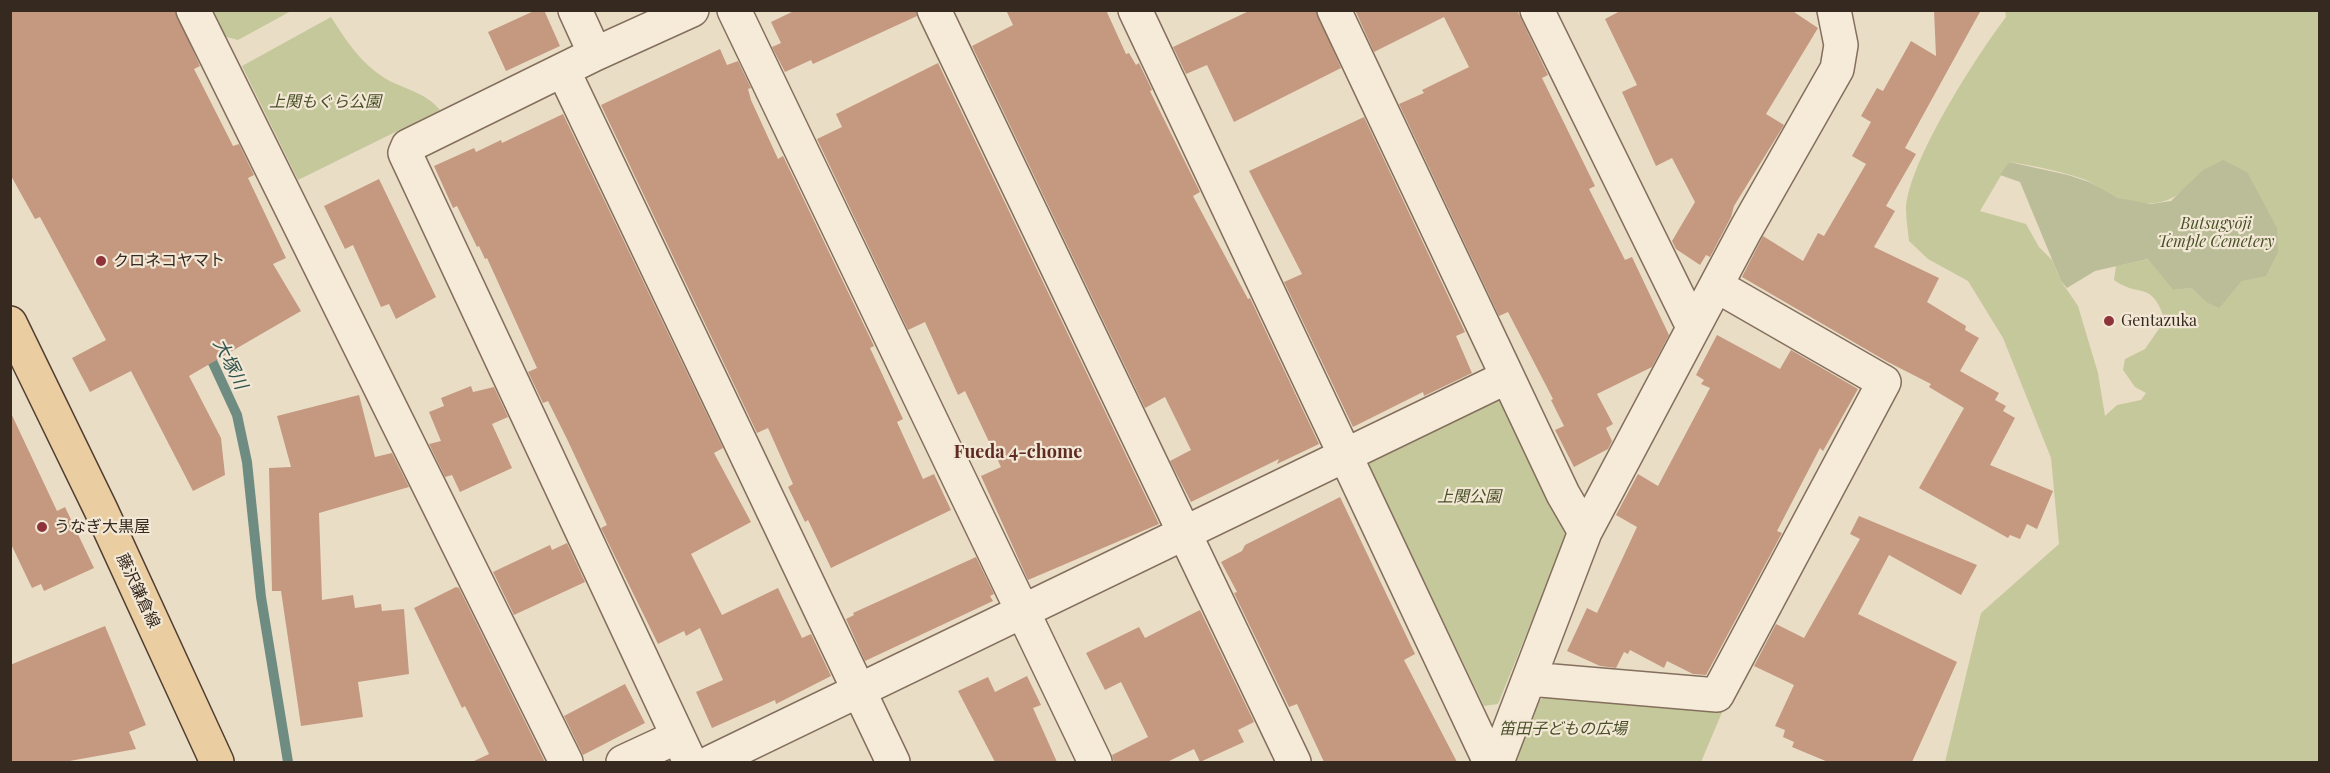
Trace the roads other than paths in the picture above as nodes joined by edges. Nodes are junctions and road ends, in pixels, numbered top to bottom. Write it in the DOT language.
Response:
graph roads {
  1 [pos="193,10"];
  2 [pos="575,10"];
  3 [pos="692,10"];
  4 [pos="734,10"];
  5 [pos="934,10"];
  6 [pos="1135,10"];
  7 [pos="1334,10"];
  8 [pos="1538,10"];
  9 [pos="1834,10"];
  10 [pos="595,54"];
  11 [pos="563,70"];
  12 [pos="1717,286"];
  13 [pos="10,323"];
  14 [pos="1693,327"];
  15 [pos="1507,377"];
  16 [pos="1347,454"];
  17 [pos="1585,532"];
  18 [pos="1184,534"];
  19 [pos="1023,612"];
  20 [pos="1529,679"];
  21 [pos="858,691"];
  22 [pos="684,750"];
  23 [pos="217,762"];
  24 [pos="566,762"];
  25 [pos="623,762"];
  26 [pos="711,762"];
  27 [pos="893,762"];
  28 [pos="1095,762"];
  29 [pos="1294,762"];
  30 [pos="1490,762"];
  31 [pos="1497,762"];
  1 -- 24 [label="street"];
  2 -- 10 [label="street"];
  3 -- 10 [label="street"];
  4 -- 19 [label="street"];
  5 -- 18 [label="street"];
  6 -- 16 [label="street"];
  7 -- 15 [label="street"];
  8 -- 14 [label="street"];
  9 -- 12 [label="street"];
  10 -- 11 [label="street"];
  11 -- 21 [label="street"];
  11 -- 22 [label="street"];
  12 -- 14 [label="street"];
  12 -- 20 [label="street"];
  13 -- 23 [label="main road, 藤沢鎌倉線"];
  14 -- 17 [label="street"];
  15 -- 16 [label="street"];
  15 -- 17 [label="street"];
  16 -- 18 [label="street"];
  16 -- 30 [label="street"];
  17 -- 20 [label="street"];
  18 -- 19 [label="street"];
  18 -- 29 [label="street"];
  19 -- 21 [label="street"];
  19 -- 28 [label="street"];
  20 -- 31 [label="street"];
  21 -- 26 [label="street"];
  21 -- 27 [label="street"];
  22 -- 25 [label="street"];
}
